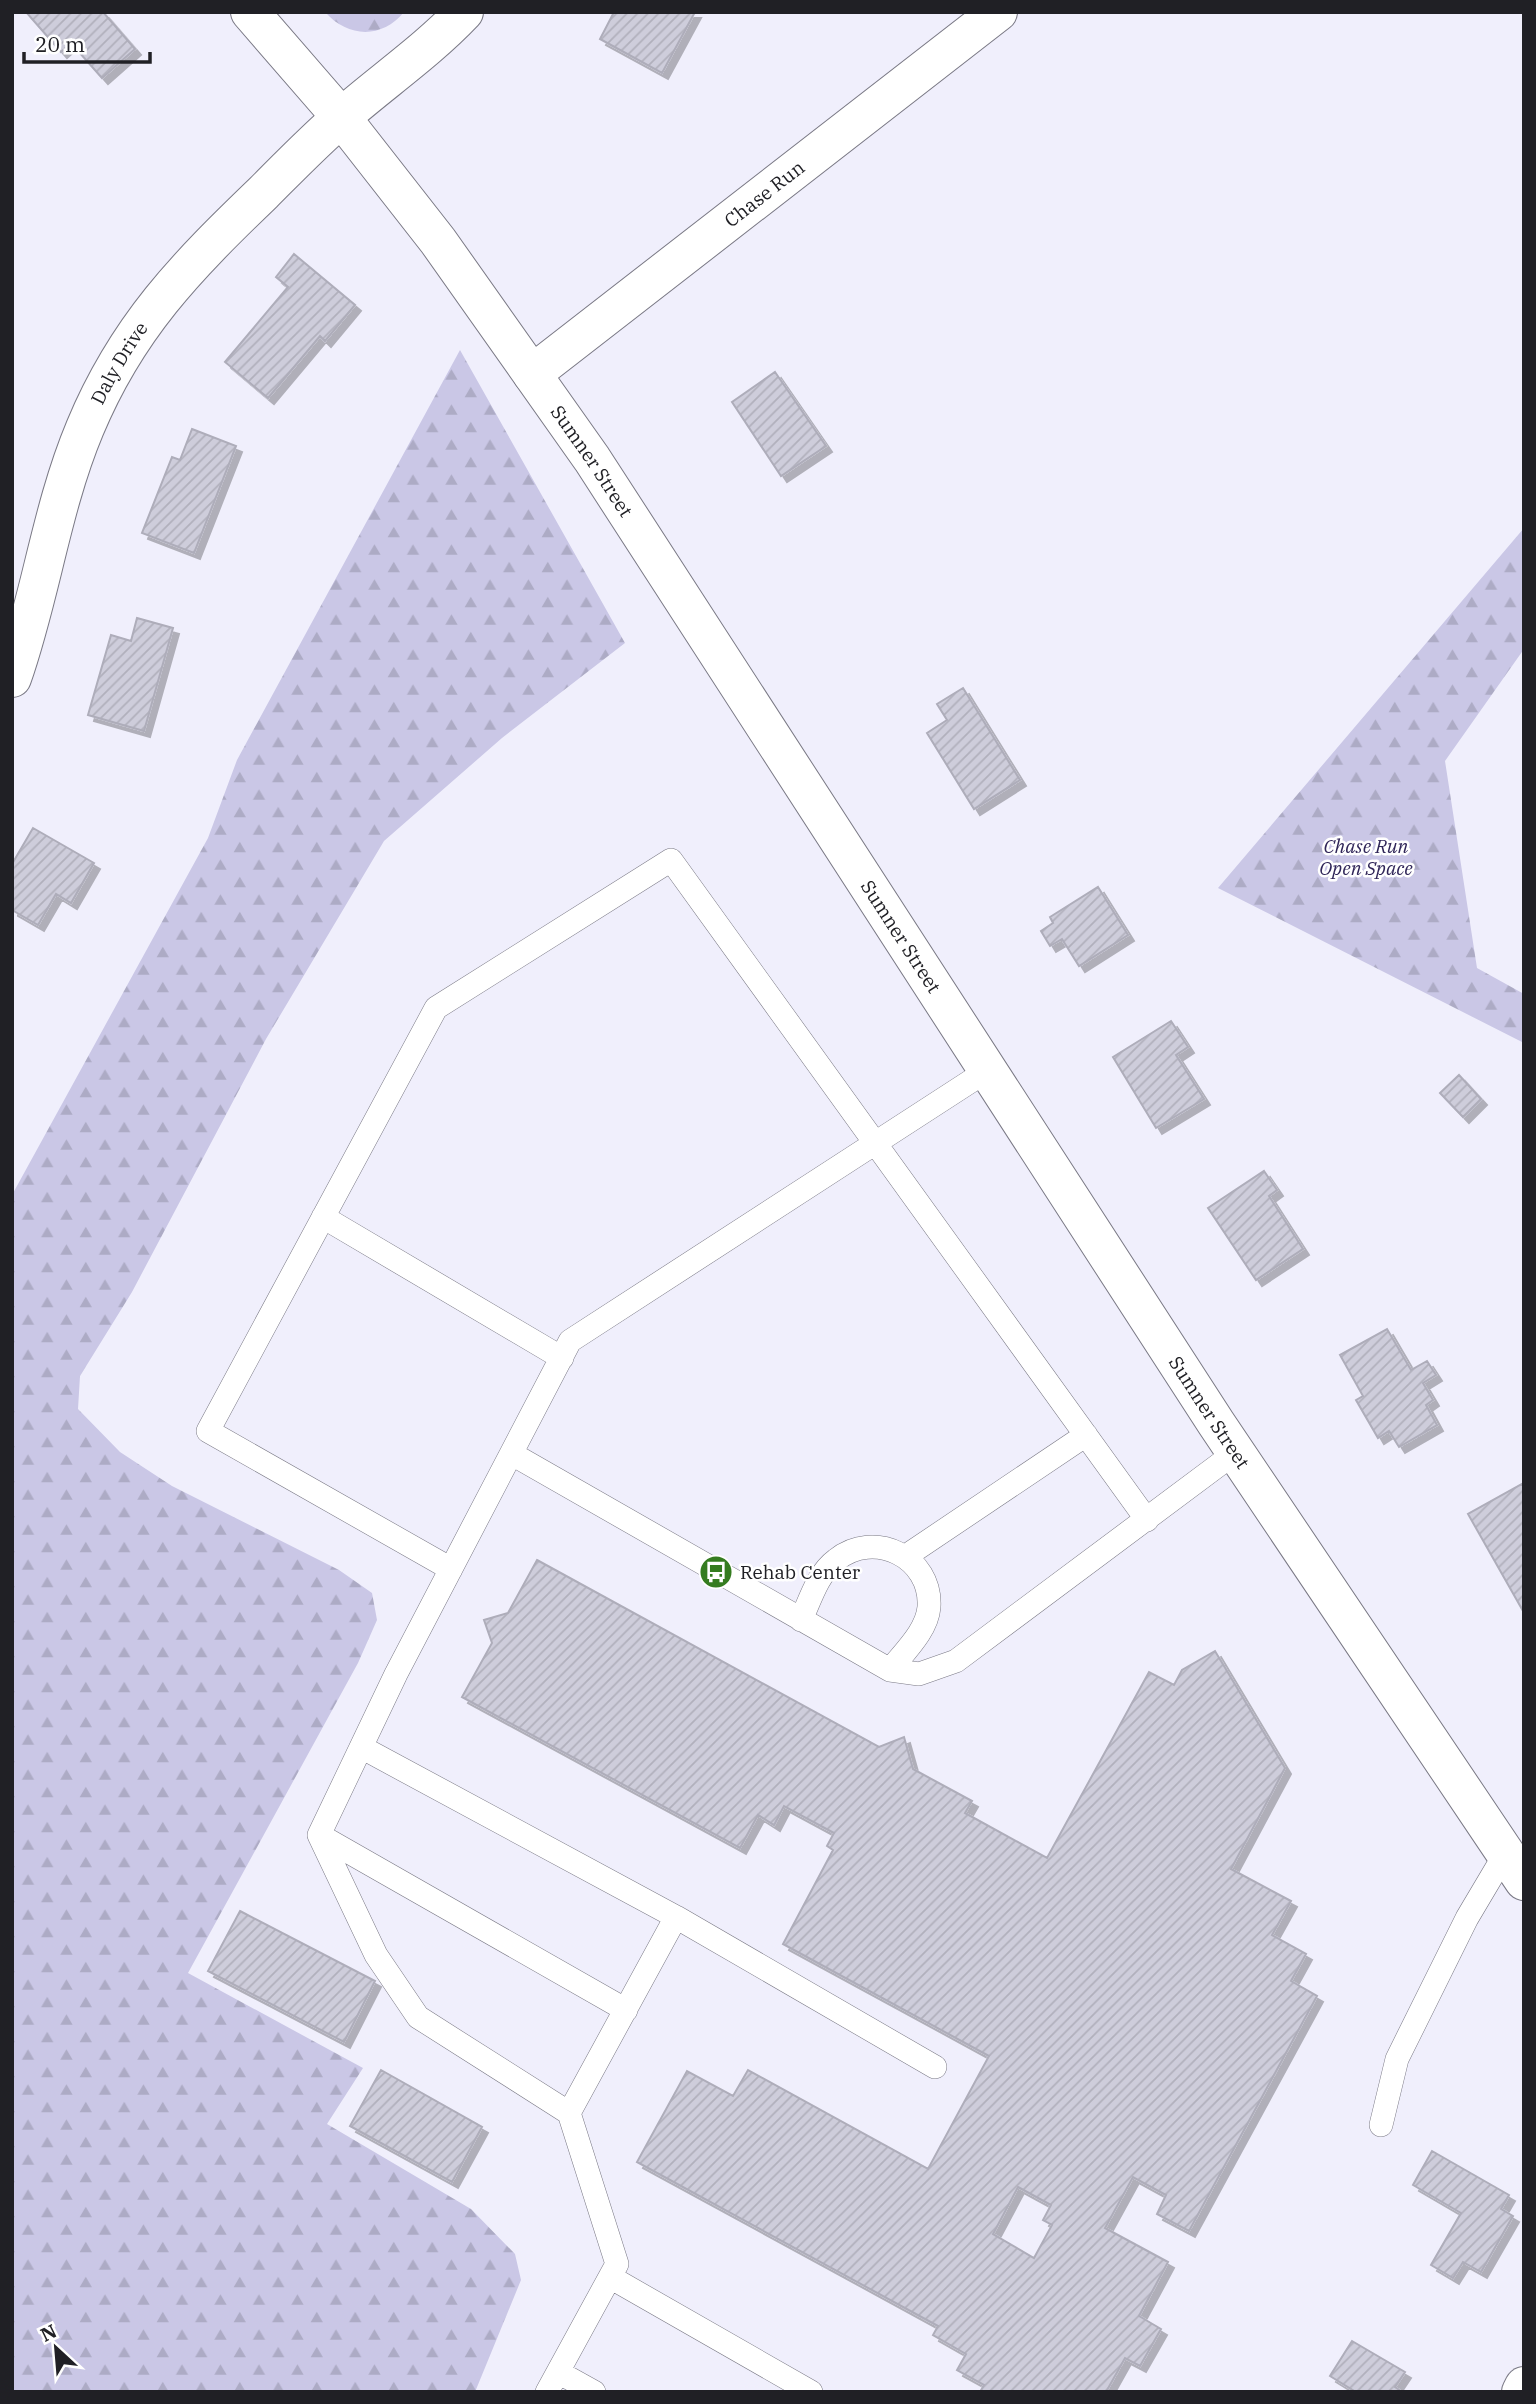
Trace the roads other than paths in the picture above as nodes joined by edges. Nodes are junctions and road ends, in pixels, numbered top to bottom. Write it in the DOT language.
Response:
graph roads {
  1 [pos="250,12"];
  2 [pos="464,12"];
  3 [pos="998,12"];
  4 [pos="341,117"];
  5 [pos="532,374"];
  6 [pos="12,678"];
  7 [pos="988,1070"];
  8 [pos="875,1143"];
  9 [pos="323,1217"];
  10 [pos="562,1358"];
  11 [pos="1086,1435"];
  12 [pos="1236,1452"];
  13 [pos="512,1454"];
  14 [pos="1147,1520"];
  15 [pos="906,1556"];
  16 [pos="451,1569"];
  17 [pos="801,1619"];
  18 [pos="890,1670"];
  19 [pos="361,1746"];
  20 [pos="319,1835"];
  21 [pos="1514,1868"];
  22 [pos="676,1917"];
  23 [pos="626,2010"];
  24 [pos="935,2067"];
  25 [pos="569,2113"];
  26 [pos="1381,2125"];
  27 [pos="610,2277"];
  28 [pos="553,2382"];
  29 [pos="1524,2386"];
  30 [pos="594,2392"];
  31 [pos="811,2392"];
  32 [pos="1521,2392"];
  1 -- 4 [label="main road, Sumner Street"];
  2 -- 4 [label="main road"];
  3 -- 5 [label="main road, Chase Run"];
  4 -- 5 [label="main road, Sumner Street"];
  4 -- 6 [label="main road, Daly Drive"];
  5 -- 7 [label="main road, Sumner Street"];
  7 -- 8 [label="lane"];
  7 -- 12 [label="main road, Sumner Street"];
  8 -- 9 [label="lane"];
  8 -- 10 [label="lane"];
  8 -- 11 [label="lane"];
  9 -- 10 [label="lane"];
  9 -- 16 [label="lane"];
  10 -- 13 [label="lane"];
  11 -- 14 [label="lane"];
  11 -- 15 [label="lane"];
  12 -- 14 [label="lane"];
  12 -- 21 [label="main road, Sumner Street"];
  13 -- 16 [label="lane"];
  13 -- 17 [label="lane"];
  14 -- 18 [label="lane"];
  15 -- 17 [label="lane"];
  15 -- 18 [label="lane"];
  16 -- 19 [label="lane"];
  17 -- 18 [label="lane"];
  19 -- 20 [label="lane"];
  19 -- 22 [label="lane"];
  20 -- 23 [label="lane"];
  20 -- 25 [label="lane"];
  21 -- 26 [label="lane"];
  22 -- 23 [label="lane"];
  22 -- 24 [label="lane"];
  23 -- 25 [label="lane"];
  25 -- 27 [label="lane"];
  27 -- 28 [label="lane"];
  27 -- 31 [label="lane"];
  28 -- 30 [label="lane"];
  29 -- 32 [label="main road"];
}
